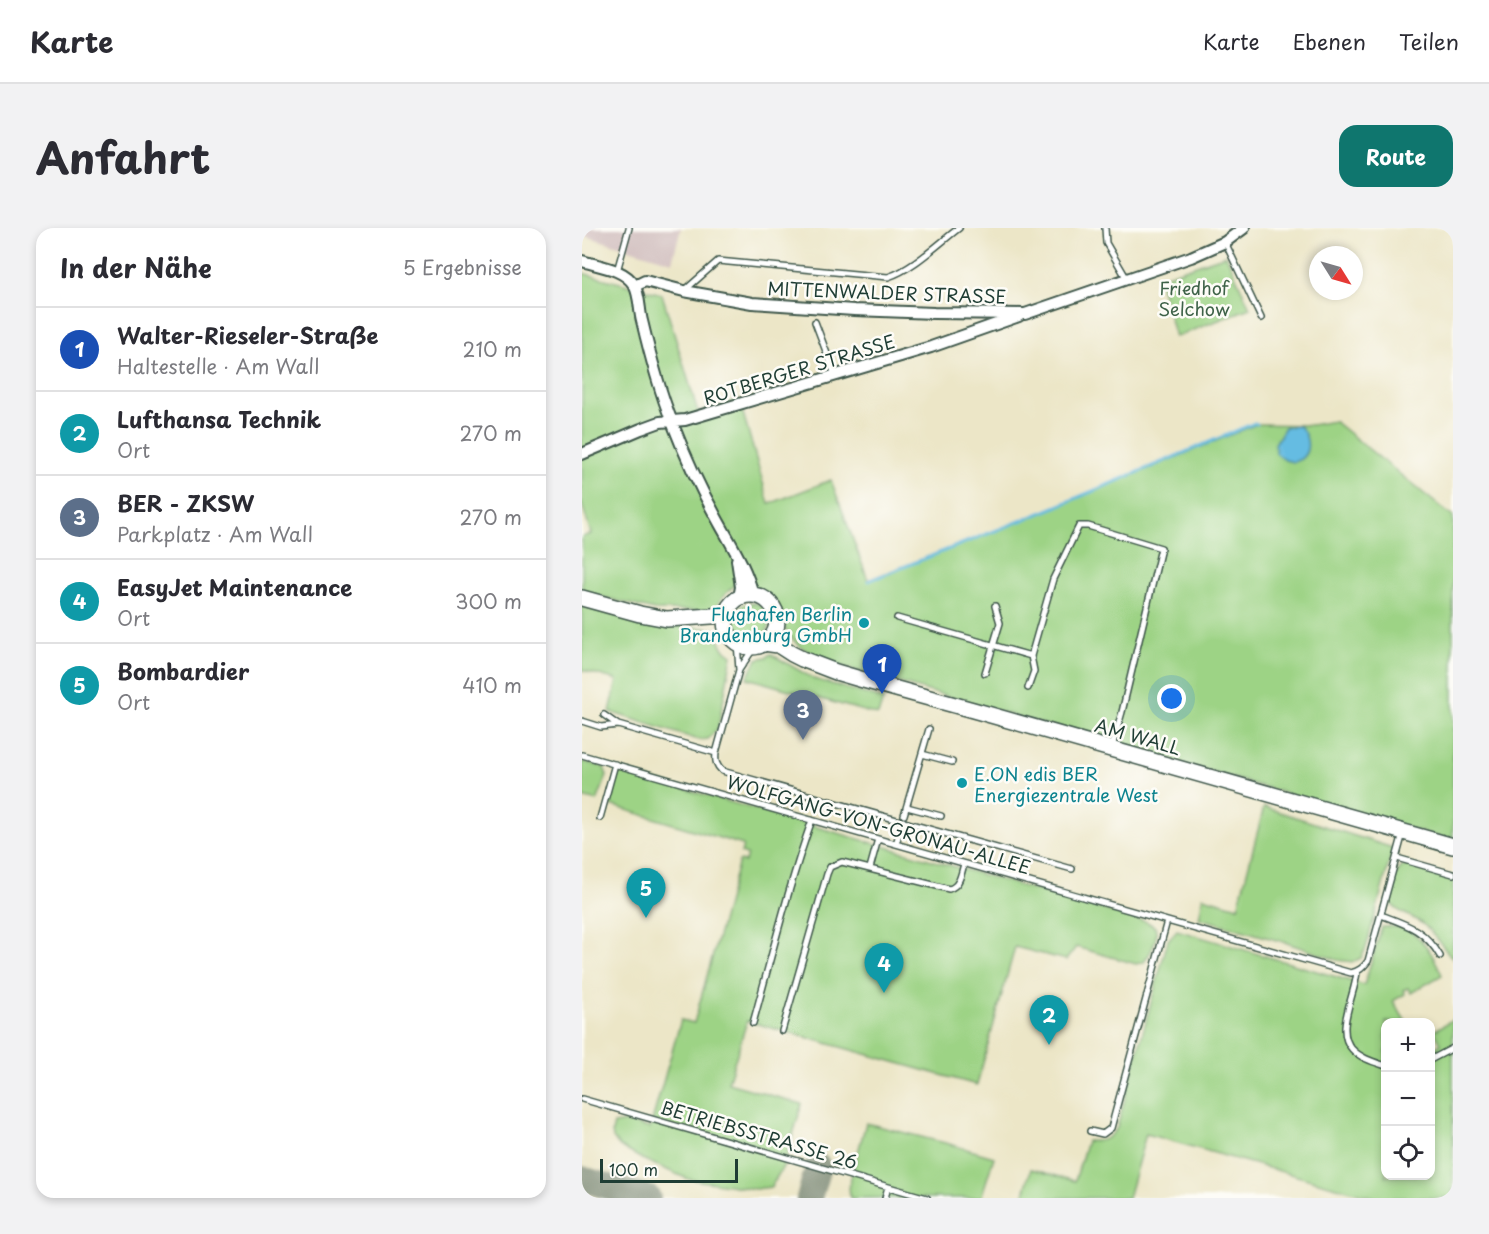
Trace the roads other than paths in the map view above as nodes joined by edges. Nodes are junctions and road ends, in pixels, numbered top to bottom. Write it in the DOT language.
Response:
graph roads {
  1 [pos="629,228"];
  2 [pos="959,228"];
  3 [pos="1244,228"];
  4 [pos="1104,229"];
  5 [pos="1225,242"];
  6 [pos="582,261"];
  7 [pos="617,271"];
  8 [pos="1127,279"];
  9 [pos="635,286"];
  10 [pos="684,291"];
  11 [pos="1025,314"];
  12 [pos="1261,318"];
  13 [pos="815,322"];
  14 [pos="835,375"];
  15 [pos="672,422"];
  16 [pos="582,454"];
  17 [pos="746,597"];
  18 [pos="582,598"];
  19 [pos="995,606"];
  20 [pos="897,618"];
  21 [pos="726,621"];
  22 [pos="776,628"];
  23 [pos="737,642"];
  24 [pos="760,645"];
  25 [pos="994,645"];
  26 [pos="1031,656"];
  27 [pos="813,662"];
  28 [pos="739,670"];
  29 [pos="985,674"];
  30 [pos="1028,688"];
  31 [pos="604,715"];
  32 [pos="582,721"];
  33 [pos="618,725"];
  34 [pos="929,729"];
  35 [pos="1111,748"];
  36 [pos="716,753"];
  37 [pos="922,754"];
  38 [pos="582,755"];
  39 [pos="952,762"];
  40 [pos="615,764"];
  41 [pos="907,807"];
  42 [pos="941,816"];
  43 [pos="600,818"];
  44 [pos="904,818"];
  45 [pos="813,820"];
  46 [pos="1404,831"];
  47 [pos="878,839"];
  48 [pos="896,844"];
  49 [pos="1453,846"];
  50 [pos="1397,858"];
  51 [pos="964,864"];
  52 [pos="870,868"];
  53 [pos="1072,869"];
  54 [pos="1453,874"];
  55 [pos="1381,915"];
  56 [pos="1167,921"];
  57 [pos="1440,956"];
  58 [pos="1357,971"];
  59 [pos="753,1023"];
  60 [pos="782,1031"];
  61 [pos="1453,1048"];
  62 [pos="1435,1058"];
  63 [pos="1381,1064"];
  64 [pos="582,1099"];
  65 [pos="1090,1131"];
  66 [pos="888,1187"];
  67 [pos="885,1198"];
  68 [pos="927,1198"];
  1 -- 7 [label="lane"];
  2 -- 10 [label="lane"];
  3 -- 5 [label="street, MITTENWALDER STRASSE"];
  4 -- 8 [label="lane"];
  5 -- 8 [label="street, MITTENWALDER STRASSE"];
  5 -- 12 [label="lane"];
  6 -- 7 [label="street"];
  7 -- 9 [label="street"];
  8 -- 11 [label="street, MITTENWALDER STRASSE"];
  9 -- 10 [label="street, MITTENWALDER STRASSE"];
  9 -- 15 [label="street"];
  10 -- 11 [label="street, MITTENWALDER STRASSE"];
  11 -- 14 [label="street, ROTBERGER STRASSE"];
  13 -- 14 [label="lane"];
  14 -- 15 [label="street, ROTBERGER STRASSE"];
  15 -- 16 [label="street, ROTBERGER STRASSE"];
  15 -- 17 [label="street"];
  17 -- 21 [label="street"];
  17 -- 22 [label="street"];
  18 -- 21 [label="street"];
  19 -- 25 [label="lane"];
  20 -- 25 [label="lane"];
  21 -- 23 [label="street"];
  22 -- 24 [label="street"];
  22 -- 27 [label="street, AM WALL"];
  23 -- 24 [label="street"];
  23 -- 28 [label="lane"];
  24 -- 27 [label="street, AM WALL"];
  24 -- 28 [label="lane"];
  25 -- 26 [label="lane"];
  25 -- 29 [label="lane"];
  26 -- 30 [label="lane"];
  26 -- 35 [label="lane"];
  27 -- 35 [label="street, AM WALL"];
  28 -- 36 [label="lane"];
  31 -- 33 [label="lane"];
  32 -- 33 [label="lane"];
  33 -- 36 [label="lane"];
  34 -- 37 [label="lane"];
  35 -- 46 [label="street, AM WALL"];
  36 -- 44 [label="lane"];
  37 -- 39 [label="lane"];
  37 -- 41 [label="lane"];
  38 -- 40 [label="lane, WOLFGANG-VON-GRONAU-ALLEE"];
  40 -- 43 [label="lane"];
  40 -- 45 [label="lane, WOLFGANG-VON-GRONAU-ALLEE"];
  41 -- 42 [label="lane"];
  41 -- 44 [label="lane"];
  44 -- 48 [label="lane"];
  44 -- 53 [label="lane"];
  45 -- 47 [label="lane, WOLFGANG-VON-GRONAU-ALLEE"];
  45 -- 59 [label="lane"];
  46 -- 49 [label="street, AM WALL"];
  46 -- 50 [label="lane"];
  47 -- 48 [label="lane, WOLFGANG-VON-GRONAU-ALLEE"];
  47 -- 52 [label="lane"];
  48 -- 51 [label="lane, WOLFGANG-VON-GRONAU-ALLEE"];
  50 -- 54 [label="lane"];
  50 -- 55 [label="lane"];
  51 -- 52 [label="lane"];
  51 -- 56 [label="lane, WOLFGANG-VON-GRONAU-ALLEE"];
  52 -- 60 [label="lane"];
  55 -- 57 [label="lane"];
  55 -- 58 [label="lane"];
  56 -- 58 [label="lane, WOLFGANG-VON-GRONAU-ALLEE"];
  56 -- 65 [label="lane"];
  58 -- 63 [label="lane"];
  61 -- 62 [label="lane"];
  64 -- 66 [label="lane, BETRIEBSSTRASSE 26"];
  66 -- 67 [label="lane"];
  66 -- 68 [label="lane, BETRIEBSSTRASSE 26"];
}
